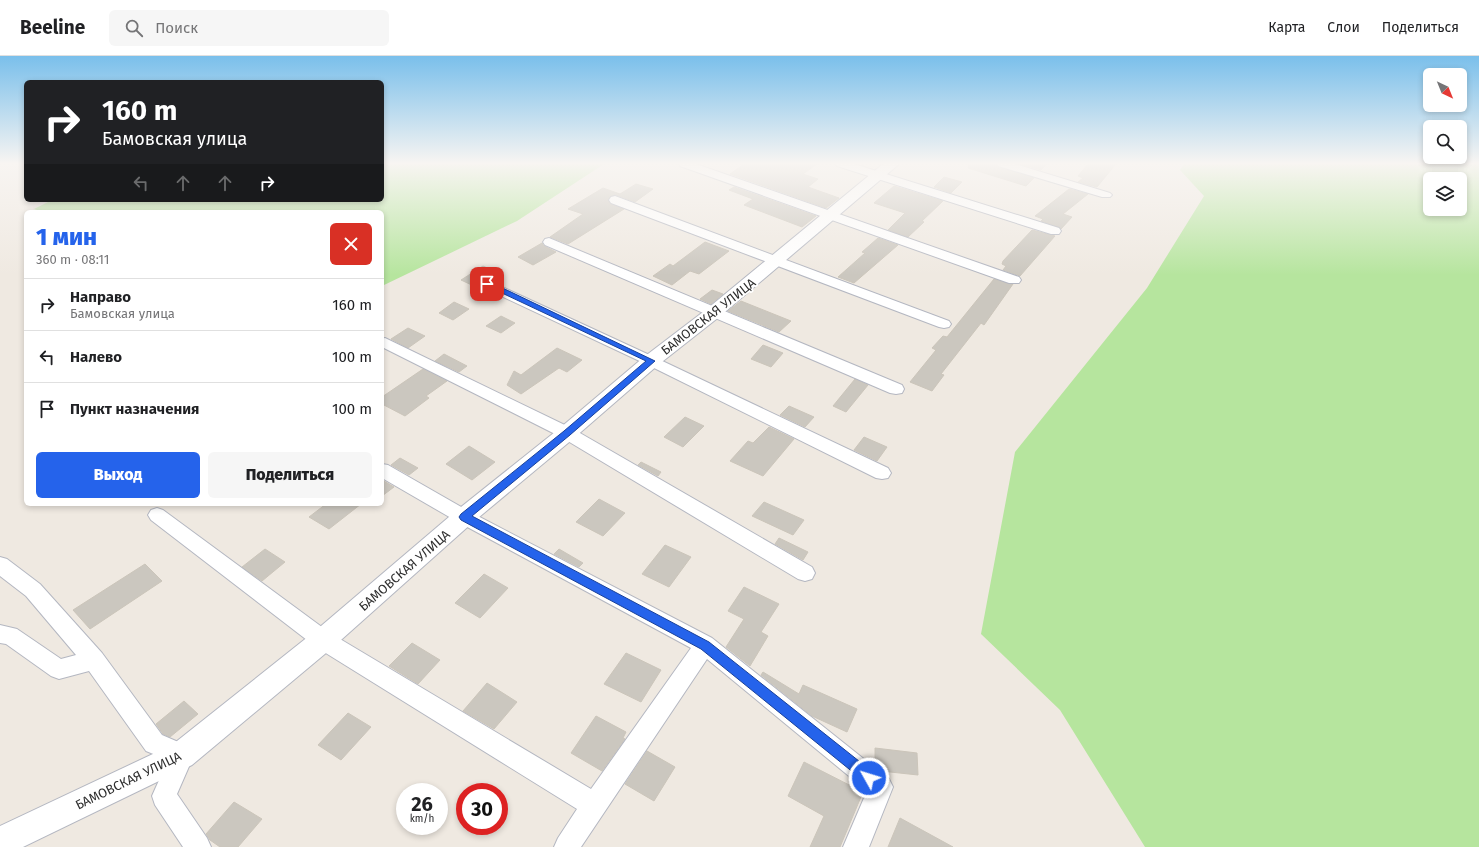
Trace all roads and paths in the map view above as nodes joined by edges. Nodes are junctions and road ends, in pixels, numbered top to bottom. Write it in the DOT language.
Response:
graph roads {
  1 [pos="617,201"];
  2 [pos="788,201"];
  3 [pos="848,201"];
  4 [pos="971,201"];
  5 [pos="831,216"];
  6 [pos="1055,231"];
  7 [pos="549,242"];
  8 [pos="777,260"];
  9 [pos="1014,280"];
  10 [pos="487,284"];
  11 [pos="713,313"];
  12 [pos="944,324"];
  13 [pos="385,344"];
  14 [pos="651,361"];
  15 [pos="896,390"];
  16 [pos="567,433"];
  17 [pos="384,471"];
  18 [pos="882,473"];
  19 [pos="157,515"];
  20 [pos="464,517"];
  21 [pos="0,565"];
  22 [pos="805,573"];
  23 [pos="0,634"];
  24 [pos="324,640"];
  25 [pos="705,645"];
  26 [pos="94,660"];
  27 [pos="182,755"];
  28 [pos="594,805"];
  29 [pos="0,842"];
  30 [pos="198,847"];
  31 [pos="567,847"];
  32 [pos="856,847"];
  1 -- 8 [label="street"];
  2 -- 5 [label="street"];
  3 -- 5 [label="street, БАМОВСКАЯ УЛИЦА"];
  4 -- 6 [label="street"];
  5 -- 8 [label="street, БАМОВСКАЯ УЛИЦА"];
  5 -- 9 [label="street"];
  7 -- 11 [label="street"];
  8 -- 11 [label="street, БАМОВСКАЯ УЛИЦА"];
  8 -- 12 [label="street"];
  10 -- 14 [label="street"];
  11 -- 14 [label="street, БАМОВСКАЯ УЛИЦА"];
  11 -- 15 [label="street"];
  13 -- 16 [label="street"];
  14 -- 16 [label="street, БАМОВСКАЯ УЛИЦА"];
  14 -- 18 [label="street"];
  16 -- 20 [label="street, БАМОВСКАЯ УЛИЦА"];
  16 -- 22 [label="street"];
  17 -- 20 [label="street"];
  19 -- 24 [label="street"];
  20 -- 24 [label="street, БАМОВСКАЯ УЛИЦА"];
  20 -- 25 [label="street"];
  21 -- 26 [label="street"];
  23 -- 26 [label="street"];
  24 -- 27 [label="street, БАМОВСКАЯ УЛИЦА"];
  24 -- 28 [label="street"];
  25 -- 28 [label="street"];
  25 -- 32 [label="street"];
  26 -- 27 [label="street"];
  27 -- 29 [label="street, БАМОВСКАЯ УЛИЦА"];
  27 -- 30 [label="street"];
  28 -- 31 [label="street"];
}
